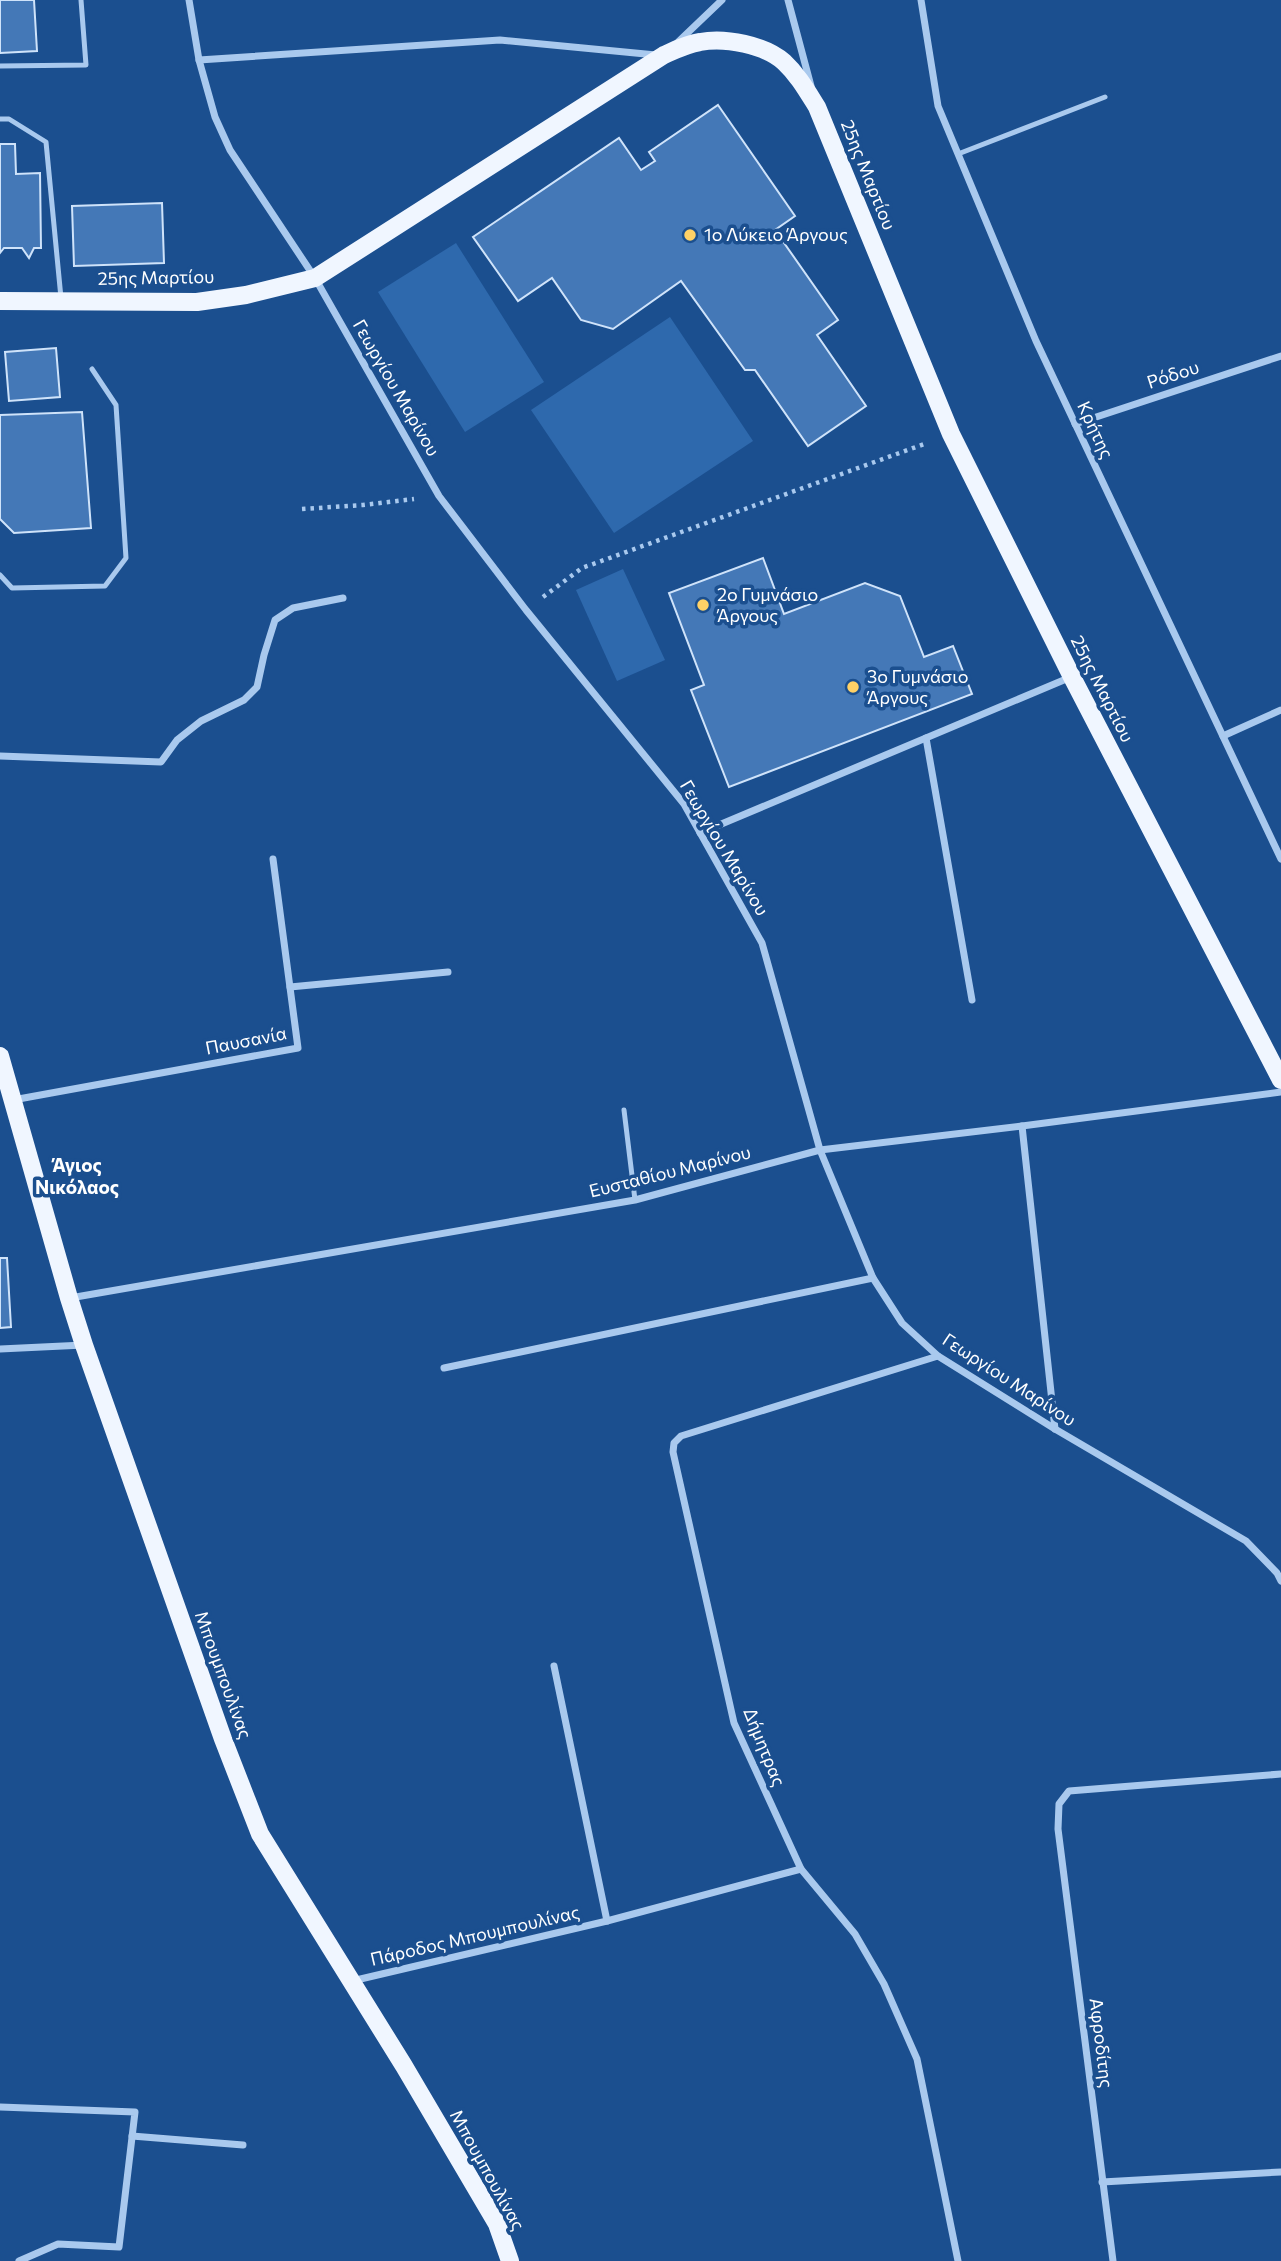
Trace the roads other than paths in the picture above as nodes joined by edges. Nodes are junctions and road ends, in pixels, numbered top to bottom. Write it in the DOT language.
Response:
graph roads {
  1 [pos="81,0"];
  2 [pos="189,0"];
  3 [pos="722,0"];
  4 [pos="788,0"];
  5 [pos="921,0"];
  6 [pos="664,55"];
  7 [pos="199,60"];
  8 [pos="0,66"];
  9 [pos="1105,97"];
  10 [pos="817,107"];
  11 [pos="0,119"];
  12 [pos="958,154"];
  13 [pos="315,278"];
  14 [pos="0,301"];
  15 [pos="61,301"];
  16 [pos="1281,355"];
  17 [pos="92,369"];
  18 [pos="1075,424"];
  19 [pos="0,575"];
  20 [pos="343,598"];
  21 [pos="1072,677"];
  22 [pos="1281,710"];
  23 [pos="1223,736"];
  24 [pos="926,738"];
  25 [pos="0,756"];
  26 [pos="701,833"];
  27 [pos="273,859"];
  28 [pos="1281,859"];
  29 [pos="448,972"];
  30 [pos="290,987"];
  31 [pos="972,1000"];
  32 [pos="0,1056"];
  33 [pos="1281,1080"];
  34 [pos="1281,1092"];
  35 [pos="13,1100"];
  36 [pos="624,1110"];
  37 [pos="1022,1126"];
  38 [pos="820,1150"];
  39 [pos="635,1200"];
  40 [pos="873,1278"];
  41 [pos="69,1298"];
  42 [pos="84,1345"];
  43 [pos="0,1349"];
  44 [pos="938,1356"];
  45 [pos="444,1368"];
  46 [pos="1055,1430"];
  47 [pos="1281,1581"];
  48 [pos="554,1666"];
  49 [pos="1281,1774"];
  50 [pos="801,1869"];
  51 [pos="607,1921"];
  52 [pos="351,1981"];
  53 [pos="0,2107"];
  54 [pos="132,2136"];
  55 [pos="243,2145"];
  56 [pos="1281,2172"];
  57 [pos="1102,2182"];
  58 [pos="19,2261"];
  59 [pos="510,2261"];
  60 [pos="958,2261"];
  61 [pos="1114,2261"];
  1 -- 8 [label="lane"];
  2 -- 7 [label="street, Γεωργίου Μαρίνου"];
  3 -- 6 [label="street"];
  4 -- 10 [label="street"];
  5 -- 12 [label="street, Κρήτης"];
  6 -- 7 [label="street"];
  6 -- 10 [label="main road, 25ης Μαρτίου"];
  6 -- 13 [label="main road, 25ης Μαρτίου"];
  7 -- 13 [label="street, Γεωργίου Μαρίνου"];
  9 -- 12 [label="lane"];
  10 -- 21 [label="main road, 25ης Μαρτίου"];
  11 -- 15 [label="lane"];
  12 -- 18 [label="street, Κρήτης"];
  13 -- 15 [label="main road, 25ης Μαρτίου"];
  13 -- 26 [label="street, Γεωργίου Μαρίνου"];
  14 -- 15 [label="main road, 25ης Μαρτίου"];
  16 -- 18 [label="street, Ρόδου"];
  17 -- 19 [label="lane"];
  18 -- 23 [label="street, Κρήτης"];
  20 -- 25 [label="street"];
  21 -- 24 [label="street"];
  21 -- 33 [label="main road, 25ης Μαρτίου"];
  22 -- 23 [label="street"];
  23 -- 28 [label="street, Κρήτης"];
  24 -- 26 [label="street"];
  24 -- 31 [label="street"];
  26 -- 38 [label="street, Γεωργίου Μαρίνου"];
  27 -- 30 [label="street, Παυσανία"];
  29 -- 30 [label="street"];
  30 -- 35 [label="street, Παυσανία"];
  32 -- 35 [label="main road, Μπουμπουλίνας"];
  34 -- 37 [label="street, Ευσταθίου Μαρίνου"];
  35 -- 41 [label="main road, Μπουμπουλίνας"];
  36 -- 39 [label="lane"];
  37 -- 38 [label="street, Ευσταθίου Μαρίνου"];
  37 -- 46 [label="street"];
  38 -- 39 [label="street, Ευσταθίου Μαρίνου"];
  38 -- 40 [label="street, Γεωργίου Μαρίνου"];
  39 -- 41 [label="street, Ευσταθίου Μαρίνου"];
  40 -- 44 [label="street, Γεωργίου Μαρίνου"];
  40 -- 45 [label="street"];
  41 -- 42 [label="main road, Μπουμπουλίνας"];
  42 -- 43 [label="street"];
  42 -- 52 [label="main road, Μπουμπουλίνας"];
  44 -- 46 [label="street, Γεωργίου Μαρίνου"];
  44 -- 50 [label="street, Δήμητρας"];
  46 -- 47 [label="street, Γεωργίου Μαρίνου"];
  48 -- 51 [label="street, Πάροδος Μπουμπουλίνας"];
  49 -- 57 [label="street, Αφροδίτης"];
  50 -- 51 [label="street, Πάροδος Μπουμπουλίνας"];
  50 -- 60 [label="street, Δήμητρας"];
  51 -- 52 [label="street, Πάροδος Μπουμπουλίνας"];
  52 -- 59 [label="main road, Μπουμπουλίνας"];
  53 -- 54 [label="street"];
  54 -- 55 [label="street"];
  54 -- 58 [label="street"];
  56 -- 57 [label="street"];
  57 -- 61 [label="street, Αφροδίτης"];
}
